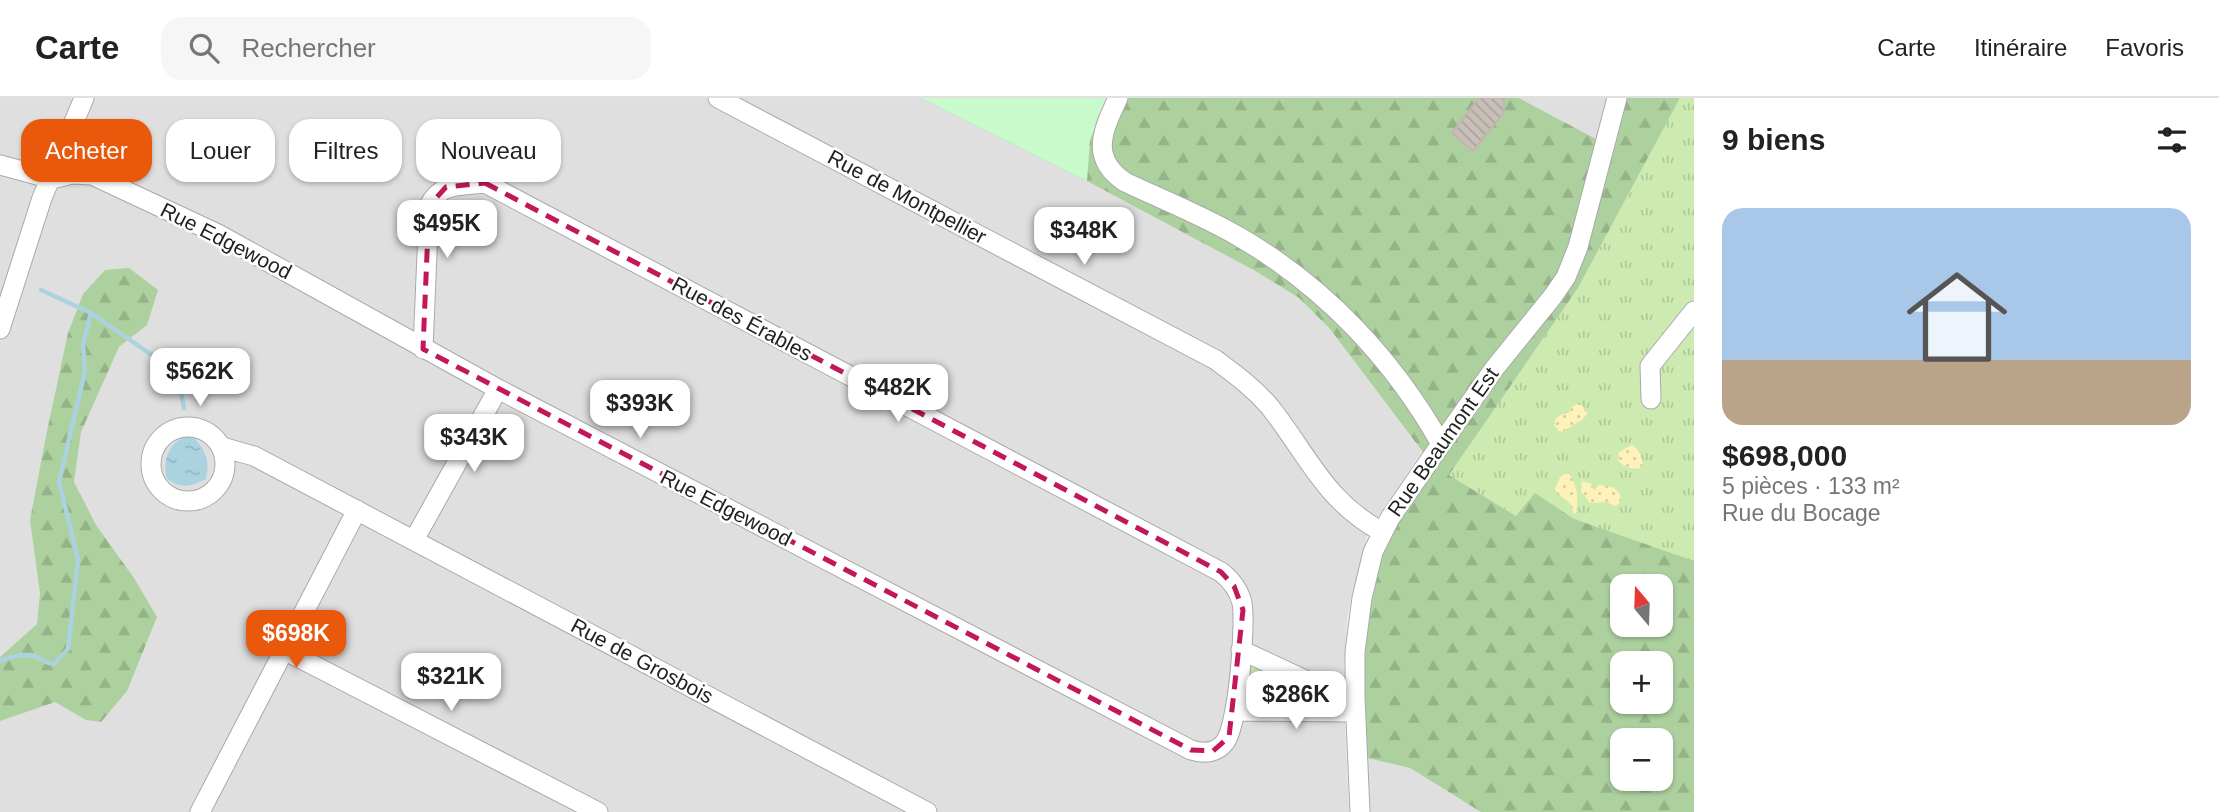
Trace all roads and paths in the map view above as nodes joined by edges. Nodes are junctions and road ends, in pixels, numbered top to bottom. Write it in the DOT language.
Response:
graph roads {
  1 [pos="83,98"];
  2 [pos="718,98"];
  3 [pos="1118,98"];
  4 [pos="1617,98"];
  5 [pos="75,119"];
  6 [pos="0,165"];
  7 [pos="21,171"];
  8 [pos="50,182"];
  9 [pos="107,182"];
  10 [pos="1694,311"];
  11 [pos="0,329"];
  12 [pos="423,349"];
  13 [pos="498,389"];
  14 [pos="1651,399"];
  15 [pos="1441,444"];
  16 [pos="222,447"];
  17 [pos="357,510"];
  18 [pos="1381,532"];
  19 [pos="414,540"];
  20 [pos="284,650"];
  21 [pos="1241,650"];
  22 [pos="1355,704"];
  23 [pos="1235,711"];
  24 [pos="200,812"];
  25 [pos="598,812"];
  26 [pos="928,812"];
  27 [pos="1360,812"];
  1 -- 5 [label="street"];
  2 -- 18 [label="street, Rue de Montpellier"];
  3 -- 15 [label="street"];
  4 -- 15 [label="street, Rue Beaumont Est"];
  6 -- 7 [label="street"];
  8 -- 11 [label="street"];
  9 -- 12 [label="street, Rue Edgewood"];
  10 -- 14 [label="street"];
  12 -- 13 [label="street, Rue Edgewood"];
  12 -- 21 [label="street, Rue des Érables"];
  13 -- 19 [label="street"];
  13 -- 23 [label="street, Rue Edgewood"];
  15 -- 18 [label="street, Rue Beaumont Est"];
  16 -- 17 [label="street, Rue de Grosbois"];
  17 -- 19 [label="street, Rue de Grosbois"];
  17 -- 20 [label="street"];
  18 -- 22 [label="street, Rue Beaumont Est"];
  19 -- 26 [label="street, Rue de Grosbois"];
  20 -- 24 [label="street"];
  20 -- 25 [label="street"];
  21 -- 22 [label="street"];
  21 -- 23 [label="street, Rue des Érables"];
  22 -- 23 [label="street"];
  22 -- 27 [label="street, Rue Beaumont Est"];
}
